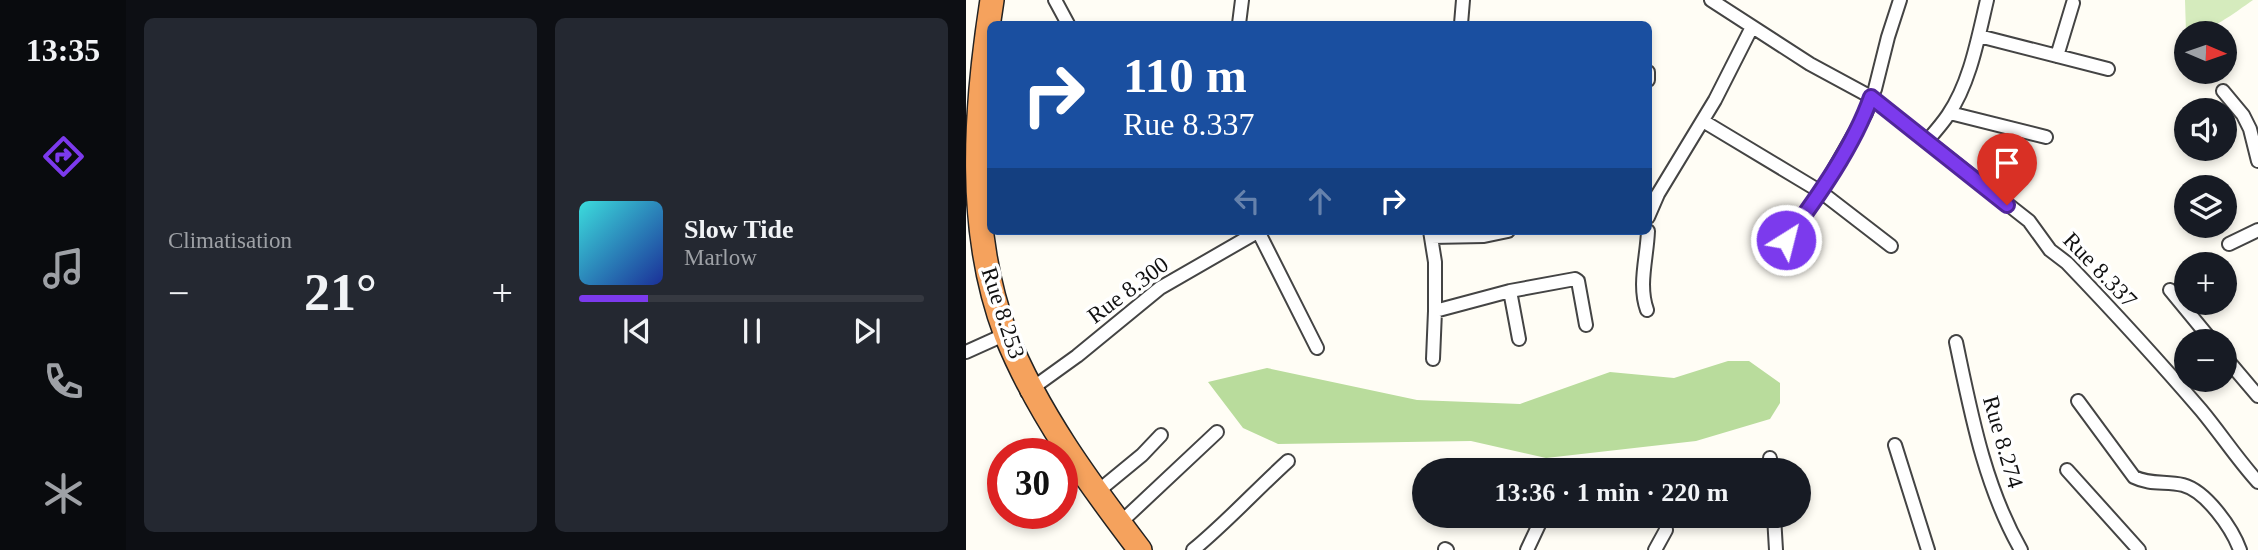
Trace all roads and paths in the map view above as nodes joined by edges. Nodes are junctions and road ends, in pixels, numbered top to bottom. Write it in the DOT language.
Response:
graph roads {
  1 [pos="985,0"];
  2 [pos="992,0"];
  3 [pos="1055,0"];
  4 [pos="1242,0"];
  5 [pos="1462,0"];
  6 [pos="1711,0"];
  7 [pos="1900,0"];
  8 [pos="1987,0"];
  9 [pos="2073,3"];
  10 [pos="988,21"];
  11 [pos="1066,21"];
  12 [pos="1239,21"];
  13 [pos="1461,21"];
  14 [pos="1752,27"];
  15 [pos="987,30"];
  16 [pos="1979,36"];
  17 [pos="2057,56"];
  18 [pos="2108,69"];
  19 [pos="2223,91"];
  20 [pos="1871,97"];
  21 [pos="1950,113"];
  22 [pos="1703,121"];
  23 [pos="2046,137"];
  24 [pos="1927,141"];
  25 [pos="2258,161"];
  26 [pos="971,162"];
  27 [pos="1821,192"];
  28 [pos="1653,195"];
  29 [pos="977,209"];
  30 [pos="2258,230"];
  31 [pos="1252,235"];
  32 [pos="1261,235"];
  33 [pos="1430,235"];
  34 [pos="1457,235"];
  35 [pos="1489,235"];
  36 [pos="1648,235"];
  37 [pos="1786,240"];
  38 [pos="2229,244"];
  39 [pos="1891,246"];
  40 [pos="2170,290"];
  41 [pos="1510,291"];
  42 [pos="1647,310"];
  43 [pos="1435,311"];
  44 [pos="1586,325"];
  45 [pos="2202,329"];
  46 [pos="1002,335"];
  47 [pos="1519,339"];
  48 [pos="1956,342"];
  49 [pos="1317,348"];
  50 [pos="966,352"];
  51 [pos="1433,359"];
  52 [pos="2237,371"];
  53 [pos="1030,391"];
  54 [pos="2258,396"];
  55 [pos="2078,401"];
  56 [pos="1217,432"];
  57 [pos="1161,435"];
  58 [pos="1054,438"];
  59 [pos="1895,445"];
  60 [pos="1288,461"];
  61 [pos="2067,470"];
  62 [pos="1078,476"];
  63 [pos="2258,480"];
  64 [pos="1097,492"];
  65 [pos="1120,523"];
  66 [pos="1537,528"];
  67 [pos="1775,528"];
  68 [pos="1665,530"];
  69 [pos="1132,550"];
  70 [pos="1140,550"];
  71 [pos="1193,550"];
  72 [pos="1527,550"];
  73 [pos="1655,550"];
  74 [pos="1776,550"];
  75 [pos="1928,550"];
  76 [pos="2021,550"];
  77 [pos="2138,550"];
  78 [pos="2240,550"];
  1 -- 26 [label="highway, Rue 8.253"];
  2 -- 10 [label="highway, Rue 8.253"];
  3 -- 11 [label="street"];
  4 -- 12 [label="street"];
  5 -- 13 [label="street"];
  6 -- 14 [label="street, Rue 8.337"];
  7 -- 20 [label="street"];
  8 -- 16 [label="street"];
  9 -- 17 [label="street"];
  14 -- 20 [label="street, Rue 8.337"];
  14 -- 22 [label="street"];
  15 -- 26 [label="highway, Rue 8.253"];
  16 -- 17 [label="street"];
  16 -- 21 [label="street"];
  17 -- 18 [label="street"];
  19 -- 25 [label="street"];
  20 -- 24 [label="street, Rue 8.337"];
  20 -- 27 [label="street"];
  21 -- 23 [label="street"];
  21 -- 24 [label="street"];
  22 -- 27 [label="street"];
  22 -- 28 [label="street"];
  24 -- 63 [label="street, Rue 8.337"];
  26 -- 29 [label="highway, Rue 8.253"];
  27 -- 37 [label="street"];
  27 -- 39 [label="street"];
  29 -- 46 [label="highway, Rue 8.253"];
  30 -- 38 [label="street"];
  31 -- 53 [label="street, Rue 8.300"];
  32 -- 49 [label="street"];
  33 -- 43 [label="street"];
  34 -- 35 [label="street"];
  36 -- 42 [label="street"];
  40 -- 45 [label="street"];
  41 -- 43 [label="street"];
  41 -- 44 [label="street"];
  41 -- 47 [label="street"];
  43 -- 51 [label="street"];
  46 -- 50 [label="street"];
  46 -- 53 [label="highway, Rue 8.253"];
  48 -- 76 [label="street, Rue 8.274"];
  52 -- 54 [label="street"];
  53 -- 58 [label="highway, Rue 8.253"];
  53 -- 64 [label="highway, Rue 8.253"];
  55 -- 78 [label="street"];
  56 -- 65 [label="street"];
  57 -- 64 [label="street"];
  59 -- 75 [label="street"];
  60 -- 71 [label="street"];
  61 -- 77 [label="street"];
  62 -- 69 [label="highway, Rue 8.253"];
  64 -- 65 [label="highway, Rue 8.253"];
  65 -- 70 [label="highway, Rue 8.253"];
  66 -- 72 [label="street"];
  67 -- 74 [label="street"];
  68 -- 73 [label="street"];
}
